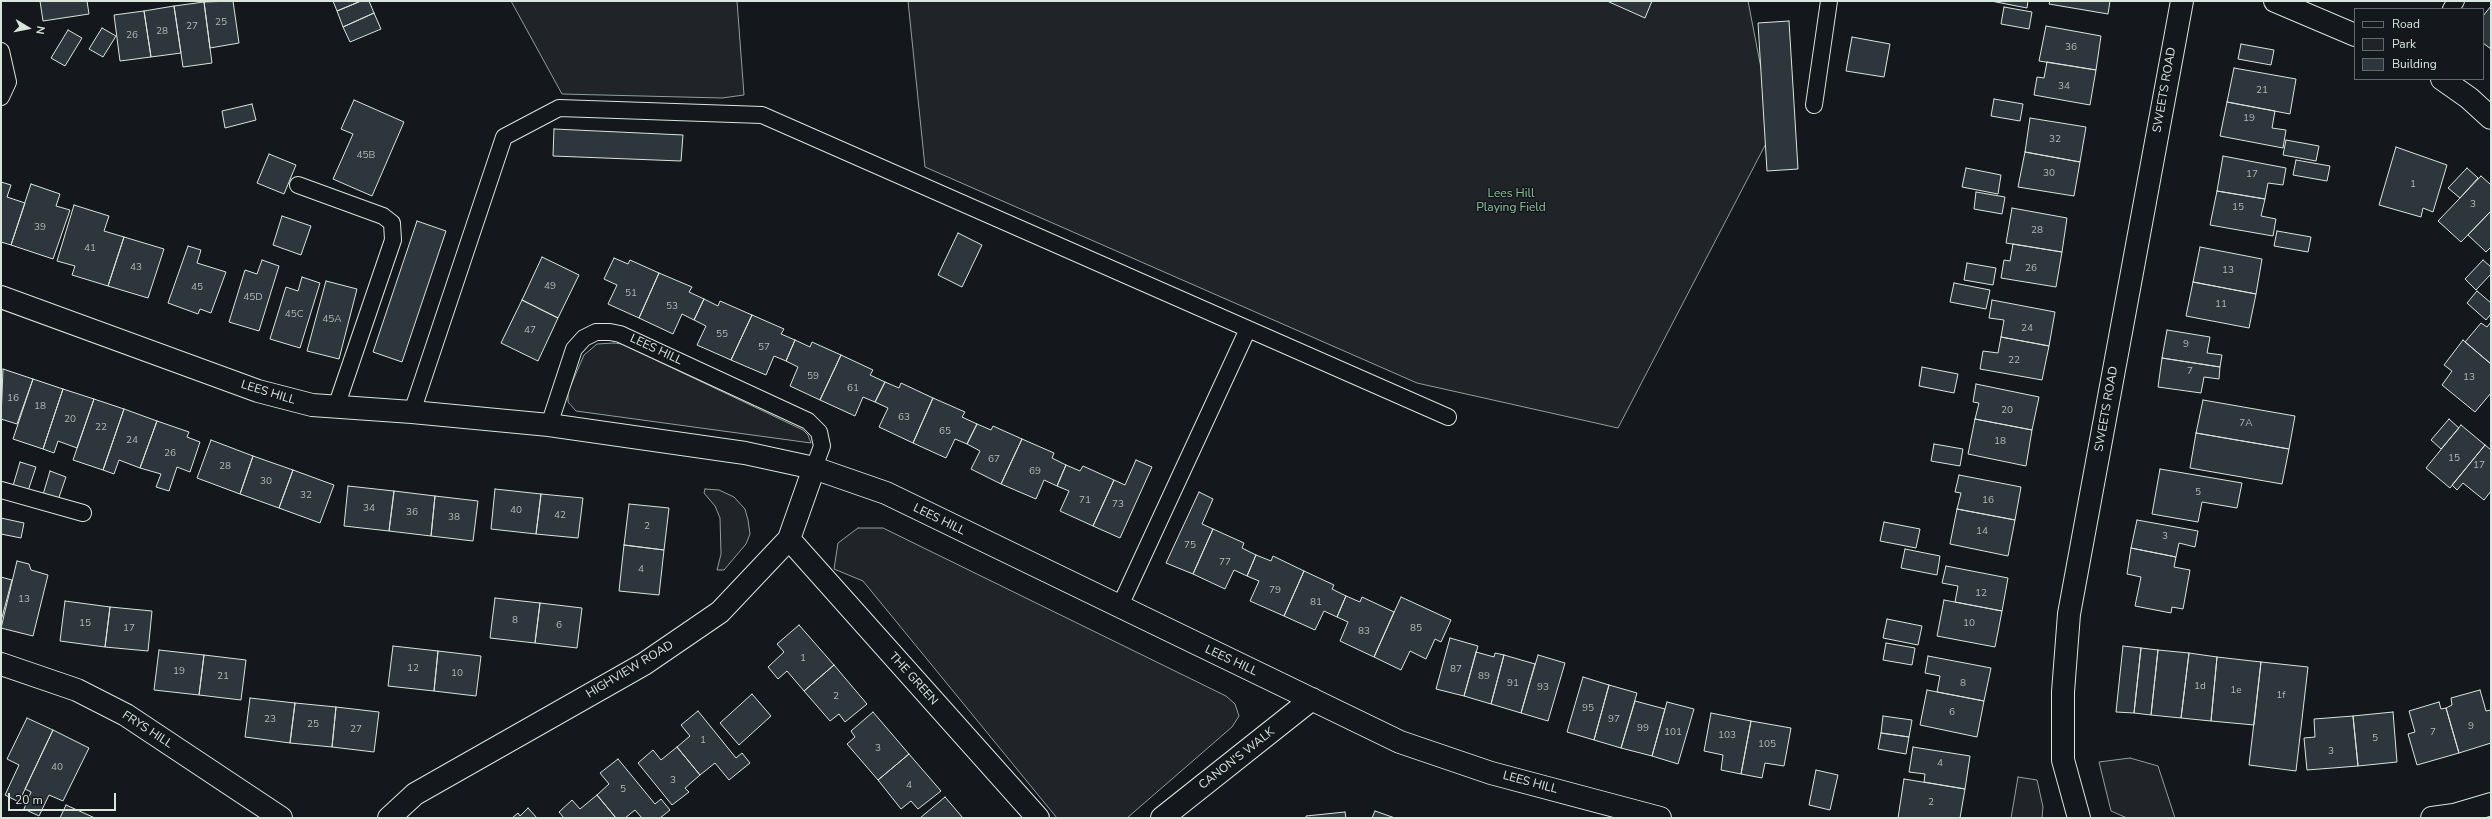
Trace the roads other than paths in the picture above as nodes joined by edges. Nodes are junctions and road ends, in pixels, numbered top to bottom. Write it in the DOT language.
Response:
graph roads {
  1 [pos="1829,1"];
  2 [pos="2182,1"];
  3 [pos="2275,1"];
  4 [pos="2354,35"];
  5 [pos="1,51"];
  6 [pos="2443,80"];
  7 [pos="1,97"];
  8 [pos="1814,105"];
  9 [pos="2491,118"];
  10 [pos="298,185"];
  11 [pos="1,297"];
  12 [pos="1248,329"];
  13 [pos="336,407"];
  14 [pos="412,412"];
  15 [pos="1448,417"];
  16 [pos="549,425"];
  17 [pos="814,468"];
  18 [pos="1,490"];
  19 [pos="83,513"];
  20 [pos="789,539"];
  21 [pos="1119,608"];
  22 [pos="1,664"];
  23 [pos="1312,700"];
  24 [pos="2491,804"];
  25 [pos="281,818"];
  26 [pos="389,818"];
  27 [pos="1038,818"];
  28 [pos="1162,818"];
  29 [pos="1660,818"];
  30 [pos="2079,818"];
  31 [pos="2432,818"];
  1 -- 8 [label="lane"];
  2 -- 30 [label="street, SWEETS ROAD"];
  3 -- 4 [label="street"];
  5 -- 7 [label="lane"];
  6 -- 9 [label="street"];
  10 -- 13 [label="lane"];
  11 -- 13 [label="street, LEES HILL"];
  12 -- 14 [label="lane"];
  12 -- 15 [label="lane"];
  12 -- 21 [label="lane"];
  13 -- 14 [label="street, LEES HILL"];
  14 -- 16 [label="street, LEES HILL"];
  16 -- 17 [label="street, LEES HILL"];
  16 -- 17 [label="lane, LEES HILL"];
  17 -- 20 [label="street, HIGHVIEW ROAD"];
  17 -- 21 [label="street, LEES HILL"];
  18 -- 19 [label="lane"];
  20 -- 26 [label="street, HIGHVIEW ROAD"];
  20 -- 27 [label="street, THE GREEN"];
  21 -- 23 [label="street, LEES HILL"];
  22 -- 25 [label="street, FRYS HILL"];
  23 -- 28 [label="street, CANON'S WALK"];
  23 -- 29 [label="street, LEES HILL"];
  24 -- 31 [label="street"];
}
